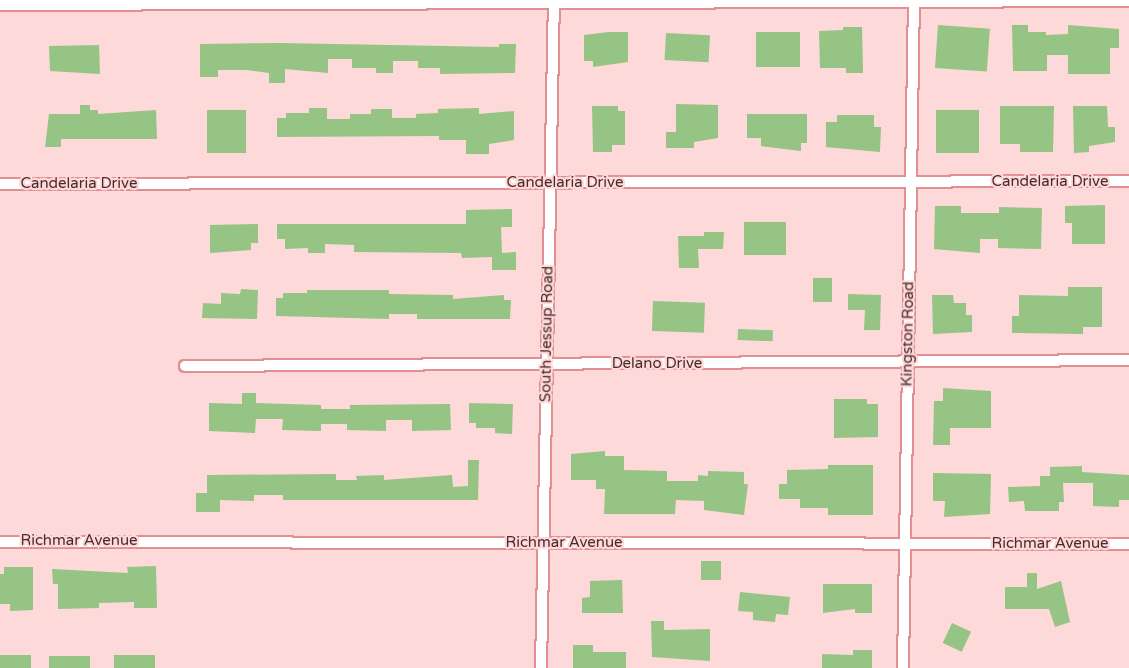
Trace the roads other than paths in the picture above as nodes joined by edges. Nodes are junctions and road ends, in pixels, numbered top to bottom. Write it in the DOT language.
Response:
graph roads {
  1 [pos="914,1"];
  2 [pos="1129,1"];
  3 [pos="554,2"];
  4 [pos="0,5"];
  5 [pos="1129,181"];
  6 [pos="551,183"];
  7 [pos="912,183"];
  8 [pos="0,184"];
  9 [pos="1129,360"];
  10 [pos="907,362"];
  11 [pos="546,364"];
  12 [pos="185,366"];
  13 [pos="0,542"];
  14 [pos="543,543"];
  15 [pos="1129,543"];
  16 [pos="905,544"];
  17 [pos="541,668"];
  18 [pos="903,668"];
  1 -- 2 [label="street"];
  1 -- 3 [label="street"];
  1 -- 7 [label="street, Kingston Road"];
  3 -- 4 [label="street"];
  3 -- 6 [label="street, South Jessup Road"];
  5 -- 7 [label="street, Candelaria Drive"];
  6 -- 7 [label="street, Candelaria Drive"];
  6 -- 8 [label="street, Candelaria Drive"];
  6 -- 11 [label="street, South Jessup Road"];
  7 -- 10 [label="street, Kingston Road"];
  9 -- 10 [label="street, Delano Drive"];
  10 -- 11 [label="street, Delano Drive"];
  10 -- 16 [label="street, Kingston Road"];
  11 -- 12 [label="street, Delano Drive"];
  11 -- 14 [label="street, South Jessup Road"];
  13 -- 14 [label="street, Richmar Avenue"];
  14 -- 16 [label="street, Richmar Avenue"];
  14 -- 17 [label="street, South Jessup Road"];
  15 -- 16 [label="street, Richmar Avenue"];
  16 -- 18 [label="street, Kingston Road"];
}
